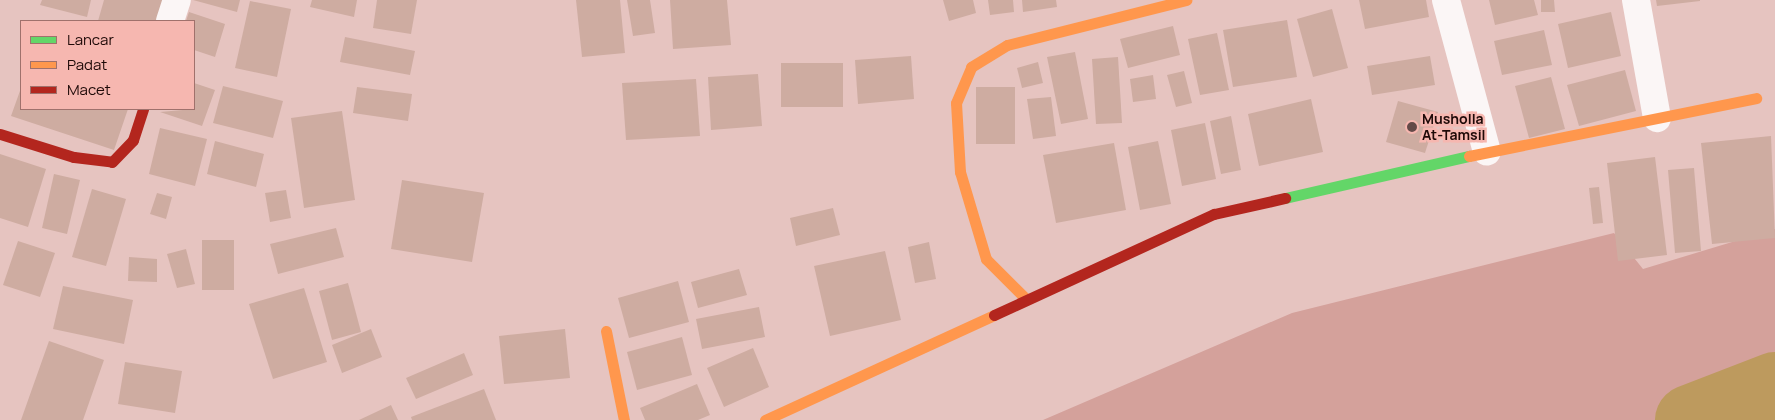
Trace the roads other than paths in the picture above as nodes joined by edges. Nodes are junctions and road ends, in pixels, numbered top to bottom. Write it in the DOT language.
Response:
graph roads {
  1 [pos="177,0"];
  2 [pos="1186,0"];
  3 [pos="1446,0"];
  4 [pos="1636,0"];
  5 [pos="170,20"];
  6 [pos="1756,98"];
  7 [pos="143,110"];
  8 [pos="1657,118"];
  9 [pos="0,134"];
  10 [pos="1487,152"];
  11 [pos="1025,298"];
  12 [pos="606,331"];
  13 [pos="624,420"];
  14 [pos="765,420"];
  1 -- 5 [label="street"];
  2 -- 11 [label="street"];
  3 -- 10 [label="street"];
  4 -- 8 [label="street"];
  6 -- 8 [label="street"];
  7 -- 9 [label="street"];
  8 -- 10 [label="street"];
  10 -- 11 [label="street"];
  11 -- 14 [label="street"];
  12 -- 13 [label="street"];
}
